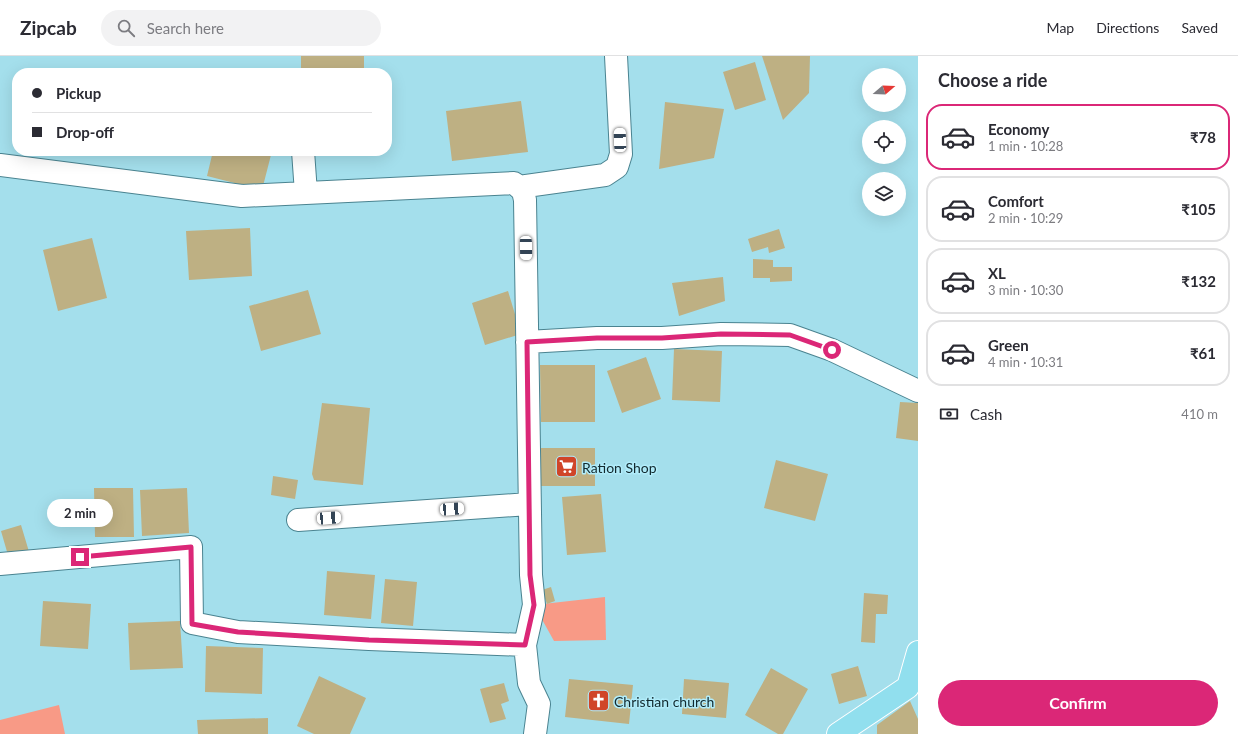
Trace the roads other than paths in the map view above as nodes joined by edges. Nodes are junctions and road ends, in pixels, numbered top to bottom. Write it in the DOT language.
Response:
graph roads {
  1 [pos="616,56"];
  2 [pos="302,156"];
  3 [pos="0,165"];
  4 [pos="519,188"];
  5 [pos="306,193"];
  6 [pos="527,342"];
  7 [pos="918,391"];
  8 [pos="529,504"];
  9 [pos="298,520"];
  10 [pos="0,564"];
  11 [pos="525,645"];
  12 [pos="918,652"];
  13 [pos="535,734"];
  14 [pos="838,734"];
  1 -- 4 [label="street"];
  2 -- 5 [label="street"];
  3 -- 5 [label="street"];
  4 -- 5 [label="street"];
  4 -- 6 [label="street"];
  6 -- 7 [label="street"];
  6 -- 8 [label="street"];
  8 -- 9 [label="street"];
  8 -- 11 [label="street"];
  10 -- 11 [label="street"];
  11 -- 13 [label="street"];
  12 -- 14 [label="main road"];
}
